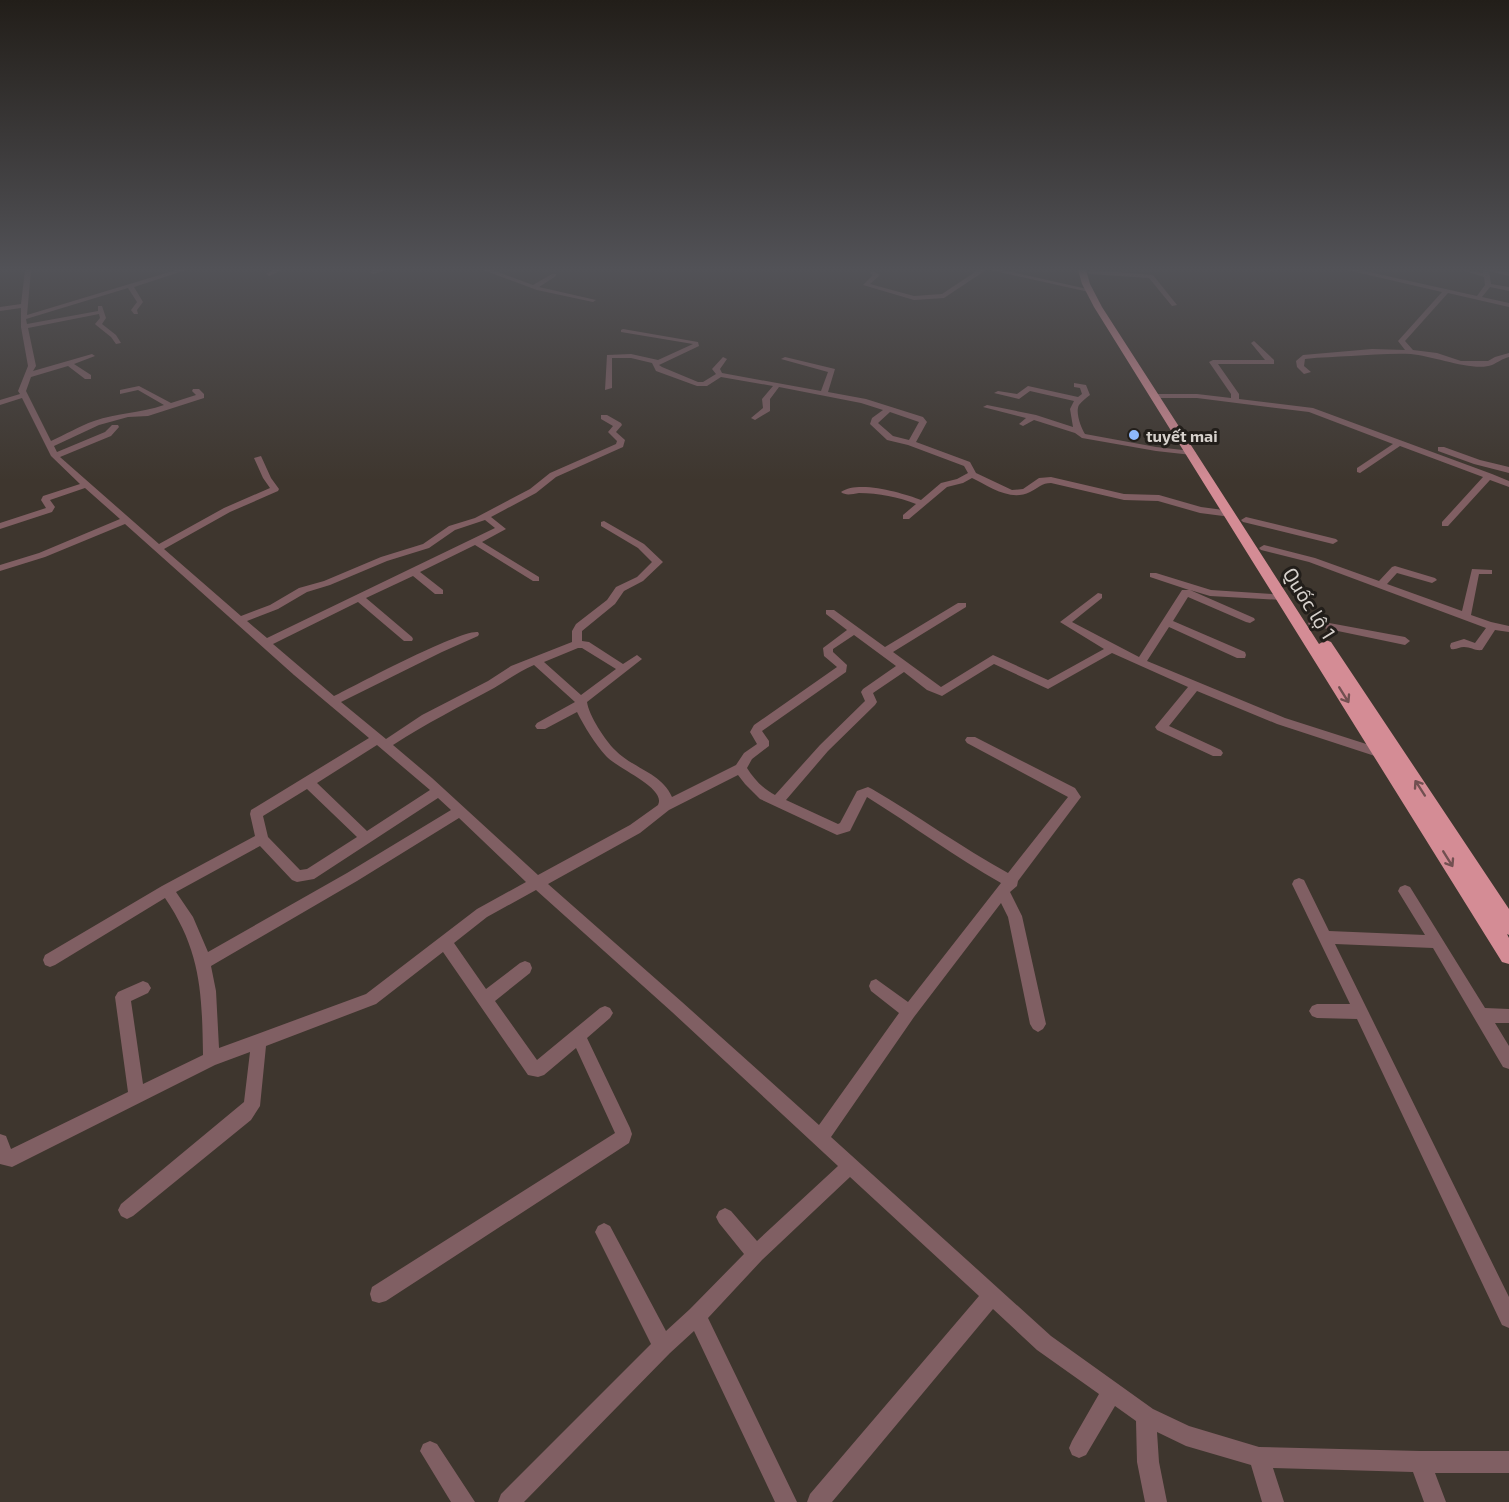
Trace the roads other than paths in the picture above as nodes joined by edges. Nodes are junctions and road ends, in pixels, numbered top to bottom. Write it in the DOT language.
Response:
graph roads {
  1 [pos="27,340"];
  2 [pos="116,340"];
  3 [pos="674,340"];
  4 [pos="1123,340"];
  5 [pos="1127,340"];
  6 [pos="1402,340"];
  7 [pos="118,343"];
  8 [pos="1254,344"];
  9 [pos="1411,352"];
  10 [pos="1509,355"];
  11 [pos="92,356"];
  12 [pos="723,358"];
  13 [pos="785,359"];
  14 [pos="657,362"];
  15 [pos="69,363"];
  16 [pos="1307,372"];
  17 [pos="29,375"];
  18 [pos="720,375"];
  19 [pos="88,377"];
  20 [pos="778,384"];
  21 [pos="1077,385"];
  22 [pos="608,388"];
  23 [pos="196,391"];
  24 [pos="123,392"];
  25 [pos="824,392"];
  26 [pos="998,393"];
  27 [pos="24,395"];
  28 [pos="1162,396"];
  29 [pos="1081,400"];
  30 [pos="1235,400"];
  31 [pos="0,404"];
  32 [pos="171,406"];
  33 [pos="987,406"];
  34 [pos="889,410"];
  35 [pos="604,417"];
  36 [pos="1031,417"];
  37 [pos="755,418"];
  38 [pos="1023,424"];
  39 [pos="116,428"];
  40 [pos="1078,431"];
  41 [pos="911,443"];
  42 [pos="1400,443"];
  43 [pos="1441,449"];
  44 [pos="52,451"];
  45 [pos="1192,453"];
  46 [pos="258,458"];
  47 [pos="1360,470"];
  48 [pos="972,474"];
  49 [pos="1490,476"];
  50 [pos="1508,476"];
  51 [pos="86,485"];
  52 [pos="845,492"];
  53 [pos="922,503"];
  54 [pos="1231,514"];
  55 [pos="485,516"];
  56 [pos="906,517"];
  57 [pos="126,520"];
  58 [pos="1246,520"];
  59 [pos="604,524"];
  60 [pos="1445,524"];
  61 [pos="0,526"];
  62 [pos="1333,541"];
  63 [pos="476,542"];
  64 [pos="158,548"];
  65 [pos="1264,548"];
  66 [pos="0,568"];
  67 [pos="414,572"];
  68 [pos="1489,572"];
  69 [pos="1153,575"];
  70 [pos="536,579"];
  71 [pos="1432,580"];
  72 [pos="1380,585"];
  73 [pos="439,592"];
  74 [pos="1098,596"];
  75 [pos="358,597"];
  76 [pos="1283,597"];
  77 [pos="962,605"];
  78 [pos="830,612"];
  79 [pos="1466,616"];
  80 [pos="240,620"];
  81 [pos="1250,620"];
  82 [pos="1167,622"];
  83 [pos="1313,623"];
  84 [pos="1492,626"];
  85 [pos="1509,629"];
  86 [pos="854,630"];
  87 [pos="474,634"];
  88 [pos="408,639"];
  89 [pos="1405,641"];
  90 [pos="266,643"];
  91 [pos="577,644"];
  92 [pos="1455,646"];
  93 [pos="1112,649"];
  94 [pos="885,652"];
  95 [pos="1240,655"];
  96 [pos="638,659"];
  97 [pos="536,661"];
  98 [pos="1141,662"];
  99 [pos="903,667"];
  100 [pos="623,669"];
  101 [pos="1195,685"];
  102 [pos="334,701"];
  103 [pos="582,703"];
  104 [pos="542,726"];
  105 [pos="970,740"];
  106 [pos="381,742"];
  107 [pos="1217,753"];
  108 [pos="1381,753"];
  109 [pos="740,768"];
  110 [pos="308,782"];
  111 [pos="438,791"];
  112 [pos="777,801"];
  113 [pos="666,806"];
  114 [pos="459,812"];
  115 [pos="366,838"];
  116 [pos="262,839"];
  117 [pos="537,883"];
  118 [pos="1299,884"];
  119 [pos="1007,887"];
  120 [pos="167,890"];
  121 [pos="1405,891"];
  122 [pos="1509,926"];
  123 [pos="1325,938"];
  124 [pos="444,941"];
  125 [pos="1437,942"];
  126 [pos="1509,955"];
  127 [pos="50,960"];
  128 [pos="202,963"];
  129 [pos="525,968"];
  130 [pos="876,986"];
  131 [pos="143,988"];
  132 [pos="485,999"];
  133 [pos="1317,1011"];
  134 [pos="909,1012"];
  135 [pos="1359,1012"];
  136 [pos="605,1013"];
  137 [pos="1481,1015"];
  138 [pos="1509,1016"];
  139 [pos="1038,1024"];
  140 [pos="578,1035"];
  141 [pos="259,1040"];
  142 [pos="211,1059"];
  143 [pos="1509,1061"];
  144 [pos="137,1095"];
  145 [pos="820,1138"];
  146 [pos="0,1143"];
  147 [pos="850,1166"];
  148 [pos="127,1210"];
  149 [pos="725,1217"];
  150 [pos="604,1232"];
  151 [pos="756,1254"];
  152 [pos="379,1294"];
  153 [pos="992,1296"];
  154 [pos="697,1316"];
  155 [pos="1509,1318"];
  156 [pos="663,1346"];
  157 [pos="1112,1391"];
  158 [pos="1146,1416"];
  159 [pos="1079,1448"];
  160 [pos="430,1451"];
  161 [pos="1259,1457"];
  162 [pos="1420,1462"];
  163 [pos="1509,1462"];
  164 [pos="464,1502"];
  165 [pos="509,1502"];
  166 [pos="786,1502"];
  167 [pos="818,1502"];
  168 [pos="1156,1502"];
  169 [pos="1273,1502"];
  170 [pos="1435,1502"];
  1 -- 17 [label="street"];
  2 -- 7 [label="street"];
  3 -- 14 [label="street"];
  4 -- 28 [label="highway, Quốc lộ 1"];
  5 -- 28 [label="highway, Quốc lộ 1"];
  6 -- 9 [label="street"];
  8 -- 30 [label="street"];
  9 -- 10 [label="street"];
  9 -- 16 [label="street"];
  11 -- 15 [label="street"];
  12 -- 18 [label="street"];
  13 -- 25 [label="street"];
  14 -- 18 [label="street"];
  14 -- 22 [label="street"];
  15 -- 17 [label="street"];
  15 -- 19 [label="street"];
  17 -- 27 [label="street"];
  18 -- 20 [label="street"];
  20 -- 25 [label="street"];
  20 -- 37 [label="street"];
  21 -- 29 [label="street"];
  23 -- 32 [label="street"];
  24 -- 32 [label="street"];
  25 -- 34 [label="street"];
  26 -- 29 [label="street"];
  27 -- 31 [label="street"];
  27 -- 44 [label="street"];
  28 -- 30 [label="street"];
  28 -- 45 [label="highway, Quốc lộ 1"];
  28 -- 58 [label="highway, Quốc lộ 1"];
  29 -- 40 [label="street"];
  30 -- 42 [label="street"];
  32 -- 44 [label="street"];
  33 -- 36 [label="street"];
  34 -- 41 [label="street"];
  34 -- 41 [label="street"];
  35 -- 55 [label="street"];
  36 -- 38 [label="street"];
  36 -- 40 [label="street"];
  39 -- 44 [label="street"];
  40 -- 45 [label="street"];
  41 -- 48 [label="street"];
  42 -- 47 [label="street"];
  42 -- 49 [label="street"];
  43 -- 50 [label="street"];
  44 -- 51 [label="street"];
  45 -- 54 [label="highway, Quốc lộ 1"];
  46 -- 64 [label="street"];
  48 -- 53 [label="street"];
  48 -- 54 [label="street"];
  49 -- 50 [label="street"];
  49 -- 60 [label="street"];
  51 -- 57 [label="street"];
  51 -- 61 [label="street"];
  52 -- 53 [label="street"];
  53 -- 56 [label="street"];
  54 -- 76 [label="highway, Quốc lộ 1"];
  55 -- 63 [label="street"];
  55 -- 80 [label="street"];
  57 -- 64 [label="street"];
  57 -- 66 [label="street"];
  58 -- 62 [label="street"];
  58 -- 65 [label="highway, Quốc lộ 1"];
  59 -- 91 [label="street"];
  63 -- 67 [label="street"];
  63 -- 70 [label="street"];
  64 -- 80 [label="street"];
  65 -- 72 [label="street"];
  65 -- 83 [label="highway, Quốc lộ 1"];
  67 -- 73 [label="street"];
  67 -- 75 [label="street"];
  68 -- 79 [label="street"];
  69 -- 76 [label="street"];
  71 -- 72 [label="street"];
  72 -- 79 [label="street"];
  74 -- 93 [label="street"];
  75 -- 88 [label="street"];
  75 -- 90 [label="street"];
  76 -- 108 [label="highway, Quốc lộ 1, one-way"];
  77 -- 94 [label="street"];
  78 -- 86 [label="street"];
  79 -- 84 [label="street"];
  80 -- 90 [label="street"];
  81 -- 82 [label="street"];
  82 -- 95 [label="street"];
  82 -- 98 [label="street"];
  83 -- 89 [label="street"];
  122 -- 83 [label="highway, Quốc lộ 1, one-way"];
  84 -- 85 [label="street"];
  84 -- 92 [label="street"];
  86 -- 94 [label="street"];
  86 -- 109 [label="street"];
  87 -- 102 [label="street"];
  90 -- 102 [label="street"];
  91 -- 97 [label="street"];
  91 -- 100 [label="street"];
  93 -- 98 [label="street"];
  93 -- 99 [label="street"];
  94 -- 99 [label="street"];
  96 -- 100 [label="street"];
  97 -- 103 [label="street"];
  97 -- 106 [label="street"];
  98 -- 101 [label="street"];
  99 -- 112 [label="street"];
  100 -- 103 [label="street"];
  101 -- 107 [label="street"];
  101 -- 108 [label="street"];
  102 -- 106 [label="street"];
  103 -- 104 [label="street"];
  103 -- 113 [label="street"];
  105 -- 119 [label="street"];
  106 -- 110 [label="street"];
  106 -- 111 [label="street"];
  108 -- 126 [label="highway, Quốc lộ 1, one-way"];
  109 -- 112 [label="street"];
  109 -- 113 [label="street"];
  110 -- 115 [label="street"];
  110 -- 116 [label="street"];
  111 -- 114 [label="street"];
  111 -- 115 [label="street"];
  112 -- 119 [label="street"];
  113 -- 117 [label="street"];
  114 -- 117 [label="street"];
  114 -- 128 [label="street"];
  115 -- 116 [label="street"];
  116 -- 120 [label="street"];
  117 -- 124 [label="street"];
  117 -- 145 [label="street"];
  118 -- 123 [label="street"];
  119 -- 134 [label="street"];
  119 -- 139 [label="street"];
  120 -- 127 [label="street"];
  120 -- 128 [label="street"];
  121 -- 125 [label="street"];
  123 -- 125 [label="street"];
  123 -- 135 [label="street"];
  124 -- 132 [label="street"];
  124 -- 141 [label="street"];
  125 -- 137 [label="street"];
  128 -- 142 [label="street"];
  129 -- 132 [label="street"];
  130 -- 134 [label="street"];
  131 -- 144 [label="street"];
  132 -- 140 [label="street"];
  133 -- 135 [label="street"];
  134 -- 145 [label="street"];
  135 -- 155 [label="street"];
  136 -- 140 [label="street"];
  137 -- 138 [label="street"];
  137 -- 143 [label="street"];
  140 -- 152 [label="street"];
  141 -- 142 [label="street"];
  141 -- 148 [label="street"];
  142 -- 144 [label="street"];
  144 -- 146 [label="street"];
  145 -- 147 [label="street"];
  147 -- 151 [label="street"];
  147 -- 153 [label="street"];
  149 -- 151 [label="street"];
  150 -- 156 [label="street"];
  151 -- 154 [label="street"];
  153 -- 157 [label="street"];
  153 -- 167 [label="street"];
  154 -- 156 [label="street"];
  154 -- 166 [label="street"];
  156 -- 165 [label="street"];
  157 -- 158 [label="street"];
  157 -- 159 [label="street"];
  158 -- 161 [label="street"];
  158 -- 168 [label="street"];
  160 -- 164 [label="street"];
  161 -- 162 [label="street"];
  161 -- 169 [label="street"];
  162 -- 163 [label="street"];
  162 -- 170 [label="street"];
}
